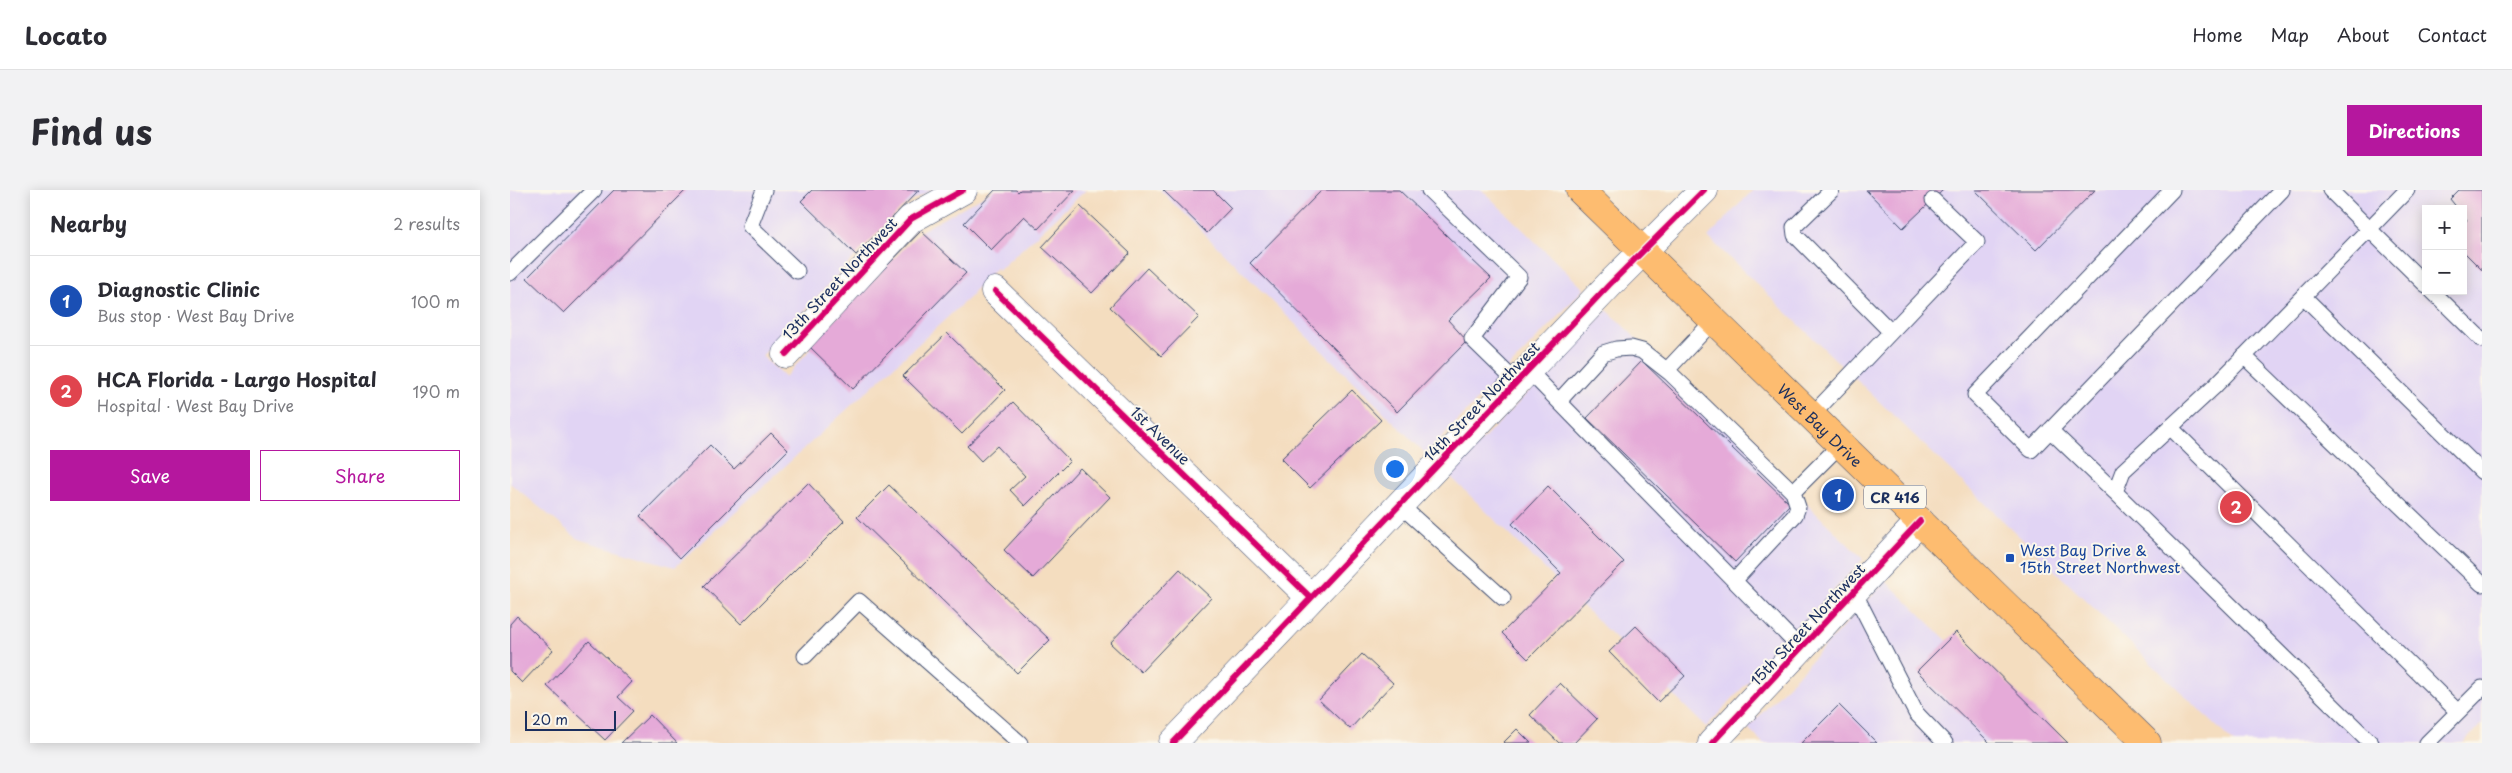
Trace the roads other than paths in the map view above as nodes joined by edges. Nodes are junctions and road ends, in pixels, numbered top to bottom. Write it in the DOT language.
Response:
graph roads {
  1 [pos="594,190"];
  2 [pos="764,190"];
  3 [pos="963,190"];
  4 [pos="1429,190"];
  5 [pos="1580,190"];
  6 [pos="1704,190"];
  7 [pos="1832,190"];
  8 [pos="2172,190"];
  9 [pos="2282,190"];
  10 [pos="2330,190"];
  11 [pos="2407,190"];
  12 [pos="1933,200"];
  13 [pos="2369,229"];
  14 [pos="1643,250"];
  15 [pos="797,271"];
  16 [pos="510,274"];
  17 [pos="2422,281"];
  18 [pos="995,291"];
  19 [pos="2436,295"];
  20 [pos="2303,296"];
  21 [pos="1714,320"];
  22 [pos="1891,332"];
  23 [pos="2482,340"];
  24 [pos="786,354"];
  25 [pos="2244,356"];
  26 [pos="1667,370"];
  27 [pos="1522,376"];
  28 [pos="1559,401"];
  29 [pos="1811,416"];
  30 [pos="2170,427"];
  31 [pos="2050,430"];
  32 [pos="1841,444"];
  33 [pos="2482,472"];
  34 [pos="1793,492"];
  35 [pos="2115,492"];
  36 [pos="1400,504"];
  37 [pos="1920,522"];
  38 [pos="1734,581"];
  39 [pos="2482,584"];
  40 [pos="1854,592"];
  41 [pos="1310,597"];
  42 [pos="1503,598"];
  43 [pos="1801,649"];
  44 [pos="804,656"];
  45 [pos="2482,688"];
  46 [pos="2458,712"];
  47 [pos="1724,739"];
  48 [pos="1020,743"];
  49 [pos="1173,743"];
  50 [pos="1945,743"];
  51 [pos="2148,743"];
  52 [pos="2371,743"];
  53 [pos="2427,743"];
  1 -- 16 [label="lane"];
  2 -- 15 [label="lane"];
  3 -- 24 [label="street, 13th Street Northwest"];
  4 -- 27 [label="lane"];
  5 -- 14 [label="main road, West Bay Drive / CR 416"];
  6 -- 14 [label="street, 14th Street Northwest"];
  7 -- 22 [label="lane"];
  8 -- 31 [label="lane"];
  9 -- 31 [label="lane"];
  10 -- 13 [label="lane"];
  11 -- 13 [label="lane"];
  12 -- 22 [label="lane"];
  13 -- 17 [label="lane"];
  13 -- 20 [label="lane"];
  14 -- 21 [label="main road, West Bay Drive / CR 416"];
  14 -- 27 [label="street, 14th Street Northwest"];
  18 -- 41 [label="street, 1st Avenue"];
  19 -- 23 [label="lane"];
  20 -- 25 [label="lane"];
  20 -- 33 [label="lane"];
  21 -- 26 [label="lane"];
  21 -- 29 [label="main road, West Bay Drive / CR 416"];
  22 -- 29 [label="lane"];
  25 -- 30 [label="lane"];
  25 -- 39 [label="lane"];
  26 -- 28 [label="lane"];
  26 -- 34 [label="lane"];
  27 -- 28 [label="lane"];
  27 -- 36 [label="street, 14th Street Northwest"];
  28 -- 38 [label="lane"];
  29 -- 32 [label="main road, West Bay Drive / CR 416"];
  30 -- 35 [label="lane"];
  30 -- 46 [label="lane"];
  31 -- 35 [label="lane"];
  32 -- 34 [label="lane"];
  32 -- 37 [label="main road, West Bay Drive / CR 416"];
  34 -- 38 [label="lane"];
  35 -- 52 [label="lane"];
  36 -- 41 [label="street, 14th Street Northwest"];
  36 -- 42 [label="lane"];
  37 -- 40 [label="street, 15th Street Northwest"];
  37 -- 51 [label="main road, West Bay Drive / CR 416"];
  38 -- 43 [label="lane"];
  40 -- 43 [label="street, 15th Street Northwest"];
  40 -- 50 [label="lane"];
  41 -- 49 [label="street, 14th Street Northwest"];
  43 -- 47 [label="street, 15th Street Northwest"];
  44 -- 48 [label="lane"];
  45 -- 46 [label="lane"];
  46 -- 53 [label="lane"];
}
